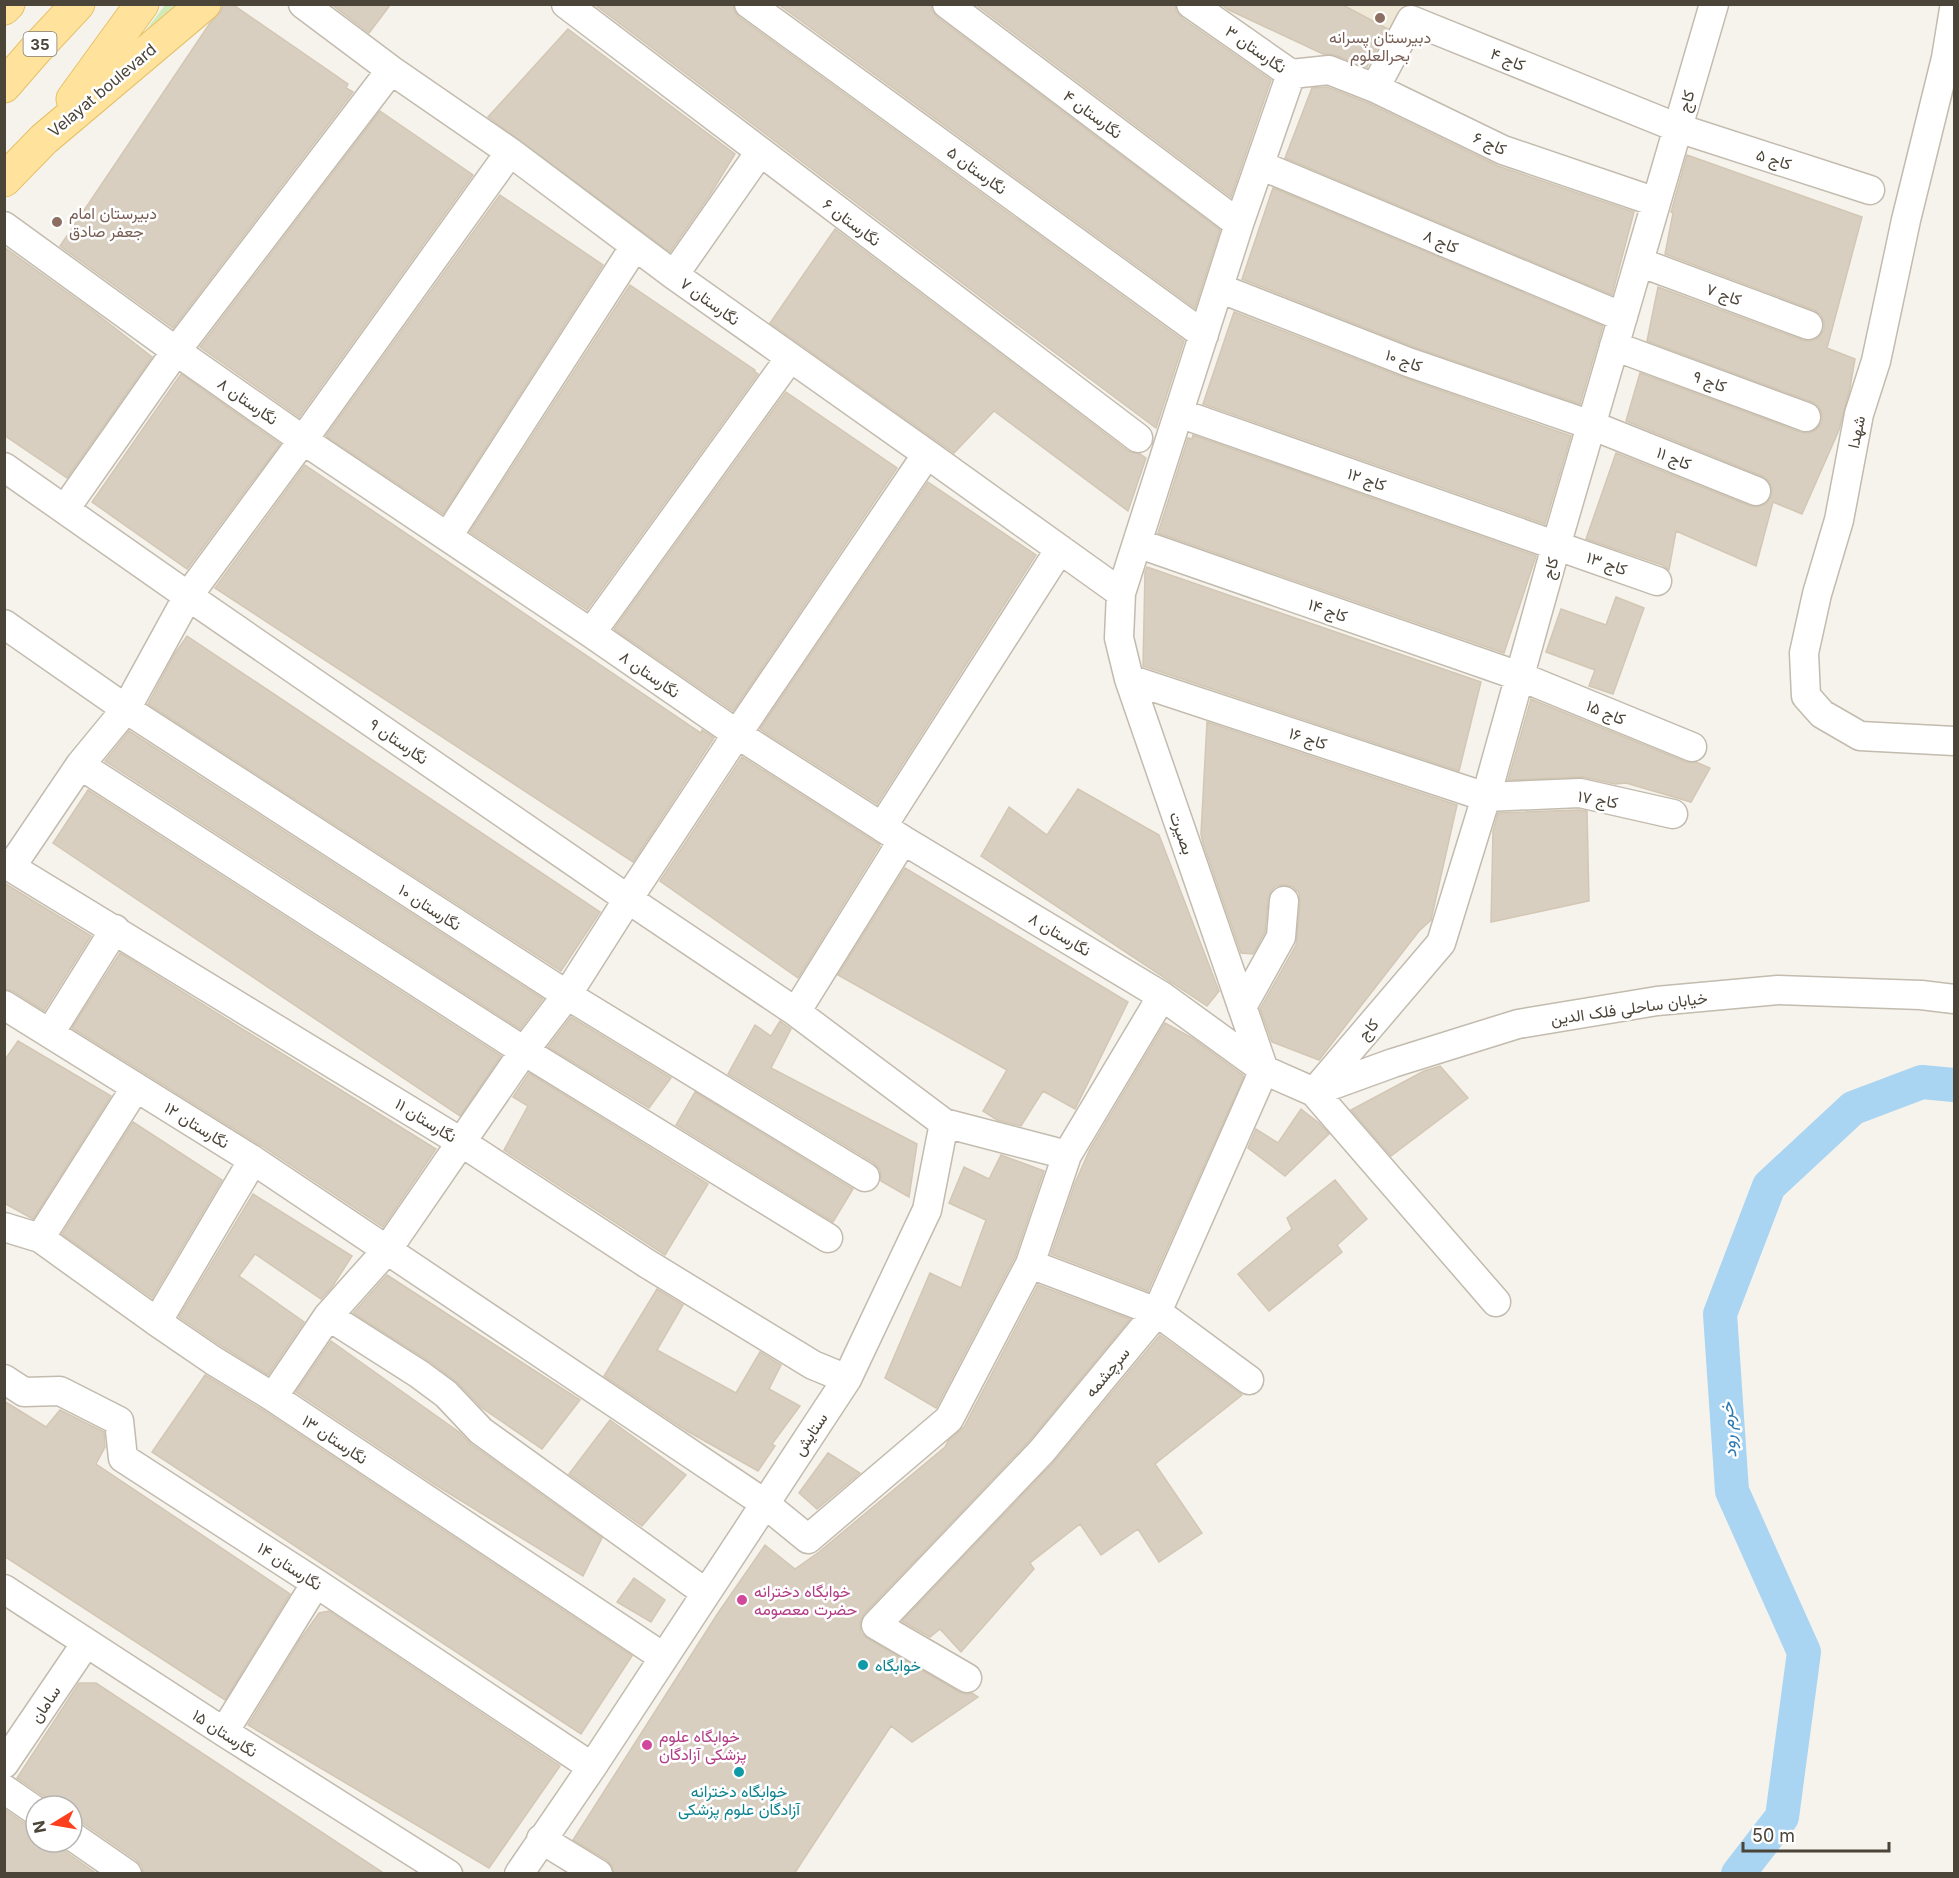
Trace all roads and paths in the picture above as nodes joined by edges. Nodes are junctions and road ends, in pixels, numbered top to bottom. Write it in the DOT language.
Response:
graph roads {
  1 [pos="8,4"];
  2 [pos="78,4"];
  3 [pos="142,4"];
  4 [pos="204,4"];
  5 [pos="303,4"];
  6 [pos="566,4"];
  7 [pos="749,4"];
  8 [pos="947,4"];
  9 [pos="1191,4"];
  10 [pos="1714,4"];
  11 [pos="4,8"];
  12 [pos="1954,9"];
  13 [pos="37,48"];
  14 [pos="391,70"];
  15 [pos="4,73"];
  16 [pos="1291,74"];
  17 [pos="4,86"];
  18 [pos="1375,88"];
  19 [pos="1678,128"];
  20 [pos="44,139"];
  21 [pos="510,152"];
  22 [pos="760,152"];
  23 [pos="1260,165"];
  24 [pos="4,180"];
  25 [pos="1870,190"];
  26 [pos="1656,202"];
  27 [pos="1239,224"];
  28 [pos="4,226"];
  29 [pos="634,246"];
  30 [pos="1639,262"];
  31 [pos="674,275"];
  32 [pos="1219,288"];
  33 [pos="1623,316"];
  34 [pos="1808,325"];
  35 [pos="1204,335"];
  36 [pos="1614,346"];
  37 [pos="176,351"];
  38 [pos="790,358"];
  39 [pos="1179,413"];
  40 [pos="1806,417"];
  41 [pos="1592,425"];
  42 [pos="1138,438"];
  43 [pos="303,440"];
  44 [pos="927,454"];
  45 [pos="4,467"];
  46 [pos="1756,491"];
  47 [pos="64,509"];
  48 [pos="448,536"];
  49 [pos="1137,543"];
  50 [pos="1556,546"];
  51 [pos="1060,549"];
  52 [pos="1658,581"];
  53 [pos="1121,594"];
  54 [pos="188,596"];
  55 [pos="4,624"];
  56 [pos="591,633"];
  57 [pos="1519,676"];
  58 [pos="1130,679"];
  59 [pos="126,710"];
  60 [pos="737,734"];
  61 [pos="1954,741"];
  62 [pos="1692,747"];
  63 [pos="80,765"];
  64 [pos="1486,797"];
  65 [pos="1673,814"];
  66 [pos="892,833"];
  67 [pos="8,865"];
  68 [pos="628,899"];
  69 [pos="1284,901"];
  70 [pos="115,929"];
  71 [pos="567,995"];
  72 [pos="1162,996"];
  73 [pos="1954,999"];
  74 [pos="4,1005"];
  75 [pos="1242,1007"];
  76 [pos="796,1012"];
  77 [pos="50,1033"];
  78 [pos="524,1051"];
  79 [pos="1264,1070"];
  80 [pos="136,1088"];
  81 [pos="1314,1092"];
  82 [pos="944,1124"];
  83 [pos="461,1142"];
  84 [pos="1067,1155"];
  85 [pos="253,1160"];
  86 [pos="865,1177"];
  87 [pos="4,1227"];
  88 [pos="40,1238"];
  89 [pos="828,1238"];
  90 [pos="387,1250"];
  91 [pos="1030,1264"];
  92 [pos="1496,1302"];
  93 [pos="1157,1312"];
  94 [pos="327,1316"];
  95 [pos="157,1322"];
  96 [pos="4,1379"];
  97 [pos="847,1379"];
  98 [pos="1249,1380"];
  99 [pos="273,1397"];
  100 [pos="764,1503"];
  101 [pos="316,1583"];
  102 [pos="4,1589"];
  103 [pos="706,1593"];
  104 [pos="86,1643"];
  105 [pos="663,1658"];
  106 [pos="967,1678"];
  107 [pos="224,1732"];
  108 [pos="4,1764"];
  109 [pos="592,1767"];
  110 [pos="4,1790"];
  111 [pos="24,1803"];
  112 [pos="541,1839"];
  113 [pos="84,1844"];
  114 [pos="127,1874"];
  115 [pos="448,1874"];
  116 [pos="519,1874"];
  117 [pos="598,1874"];
  1 -- 11 [label="main road"];
  2 -- 13 [label="main road, 35"];
  3 -- 20 [label="main road"];
  4 -- 20 [label="main road, Velayat boulevard"];
  5 -- 14 [label="street, نگارستان ۷"];
  6 -- 22 [label="street, نگارستان ۶"];
  7 -- 35 [label="street, نگارستان ۵"];
  8 -- 27 [label="street, نگارستان ۴"];
  9 -- 16 [label="street, نگارستان ۳"];
  10 -- 19 [label="street, کاج"];
  12 -- 61 [label="street, شهدا"];
  13 -- 15 [label="main road"];
  13 -- 17 [label="main road, 35"];
  14 -- 21 [label="street, نگارستان ۷"];
  14 -- 37 [label="street"];
  16 -- 18 [label="street, کاج ۶"];
  16 -- 23 [label="street, بصیرت"];
  18 -- 19 [label="street, کاج ۴"];
  18 -- 26 [label="street, کاج ۶"];
  19 -- 25 [label="street, کاج ۵"];
  19 -- 26 [label="street, کاج"];
  20 -- 24 [label="main road, Velayat boulevard"];
  21 -- 29 [label="street, نگارستان ۷"];
  21 -- 43 [label="street"];
  22 -- 31 [label="street"];
  22 -- 42 [label="street, نگارستان ۶"];
  23 -- 27 [label="street, بصیرت"];
  23 -- 33 [label="street, کاج ۸"];
  26 -- 30 [label="street, کاج"];
  27 -- 32 [label="street, بصیرت"];
  28 -- 37 [label="street, نگارستان ۸"];
  29 -- 31 [label="street, نگارستان ۷"];
  29 -- 48 [label="street"];
  30 -- 33 [label="street, کاج"];
  30 -- 34 [label="street, کاج ۷"];
  31 -- 38 [label="street, نگارستان ۷"];
  32 -- 35 [label="street, بصیرت"];
  32 -- 41 [label="street, کاج ۱۰"];
  33 -- 36 [label="street, کاج"];
  35 -- 39 [label="street, بصیرت"];
  36 -- 40 [label="street, کاج ۹"];
  36 -- 41 [label="street, کاج"];
  37 -- 43 [label="street, نگارستان ۸"];
  37 -- 47 [label="street"];
  38 -- 44 [label="street, نگارستان ۷"];
  38 -- 56 [label="street"];
  39 -- 49 [label="street, بصیرت"];
  39 -- 50 [label="street, کاج ۱۲"];
  41 -- 46 [label="street, کاج ۱۱"];
  41 -- 50 [label="street, کاج"];
  43 -- 48 [label="street, نگارستان ۸"];
  43 -- 54 [label="street"];
  44 -- 51 [label="street, نگارستان ۷"];
  44 -- 60 [label="street"];
  45 -- 47 [label="street, نگارستان ۹"];
  47 -- 54 [label="street, نگارستان ۹"];
  48 -- 56 [label="street, نگارستان ۸"];
  49 -- 53 [label="street, بصیرت"];
  49 -- 57 [label="street, کاج ۱۴"];
  50 -- 52 [label="street, کاج ۱۳"];
  50 -- 57 [label="street, کاج"];
  51 -- 53 [label="street, نگارستان ۷"];
  51 -- 66 [label="street"];
  53 -- 58 [label="street, بصیرت"];
  54 -- 59 [label="street"];
  54 -- 68 [label="street, نگارستان ۹"];
  55 -- 59 [label="street, نگارستان ۱۰"];
  56 -- 60 [label="street, نگارستان ۸"];
  57 -- 62 [label="street, کاج ۱۵"];
  57 -- 64 [label="street, کاج"];
  58 -- 64 [label="street, کاج ۱۶"];
  58 -- 75 [label="street, بصیرت"];
  59 -- 63 [label="street"];
  59 -- 71 [label="street, نگارستان ۱۰"];
  60 -- 66 [label="street, نگارستان ۸"];
  60 -- 68 [label="street"];
  63 -- 67 [label="street"];
  63 -- 78 [label="street"];
  64 -- 65 [label="street, کاج ۱۷"];
  64 -- 81 [label="street, کاج"];
  66 -- 72 [label="street, نگارستان ۸"];
  66 -- 76 [label="street"];
  67 -- 70 [label="street, نگارستان ۱۱"];
  68 -- 71 [label="street"];
  68 -- 76 [label="street, نگارستان ۹"];
  69 -- 75 [label="street"];
  70 -- 77 [label="street"];
  70 -- 83 [label="street, نگارستان ۱۱"];
  71 -- 78 [label="street"];
  71 -- 86 [label="street, نگارستان ۱۰"];
  72 -- 79 [label="street, نگارستان ۸"];
  72 -- 84 [label="street"];
  73 -- 81 [label="street, خیابان ساحلی فلک الدین"];
  74 -- 77 [label="street, نگارستان ۱۲"];
  75 -- 79 [label="street, بصیرت"];
  76 -- 82 [label="street"];
  77 -- 80 [label="street, نگارستان ۱۲"];
  78 -- 83 [label="street"];
  78 -- 89 [label="street"];
  79 -- 81 [label="street, نگارستان ۸"];
  79 -- 93 [label="street, سرچشمه"];
  80 -- 85 [label="street, نگارستان ۱۲"];
  80 -- 88 [label="street"];
  81 -- 92 [label="street"];
  82 -- 84 [label="street"];
  82 -- 97 [label="street, ستایش"];
  83 -- 90 [label="street"];
  83 -- 97 [label="street, نگارستان ۱۱"];
  84 -- 91 [label="street"];
  85 -- 90 [label="street, نگارستان ۱۲"];
  85 -- 95 [label="street"];
  87 -- 88 [label="street, نگارستان ۱۳"];
  88 -- 95 [label="street, نگارستان ۱۳"];
  90 -- 94 [label="street"];
  90 -- 100 [label="street, نگارستان ۱۲"];
  91 -- 93 [label="street"];
  91 -- 100 [label="street, نگارستان ۱۲"];
  93 -- 98 [label="street"];
  93 -- 106 [label="street, سرچشمه"];
  94 -- 99 [label="street"];
  94 -- 103 [label="street"];
  95 -- 99 [label="street, نگارستان ۱۳"];
  96 -- 101 [label="street, نگارستان ۱۴"];
  97 -- 100 [label="street, ستایش"];
  99 -- 105 [label="street, نگارستان ۱۳"];
  100 -- 103 [label="street, ستایش"];
  101 -- 107 [label="street"];
  101 -- 109 [label="street, نگارستان ۱۴"];
  102 -- 104 [label="street, نگارستان ۱۵"];
  103 -- 105 [label="street, ستایش"];
  104 -- 107 [label="street, نگارستان ۱۵"];
  104 -- 108 [label="street, سامان"];
  105 -- 109 [label="street, ستایش"];
  107 -- 115 [label="street, نگارستان ۱۵"];
  109 -- 112 [label="street, ستایش"];
  110 -- 111 [label="street"];
  112 -- 116 [label="street, ستایش"];
  112 -- 117 [label="street"];
  113 -- 114 [label="street"];
}
